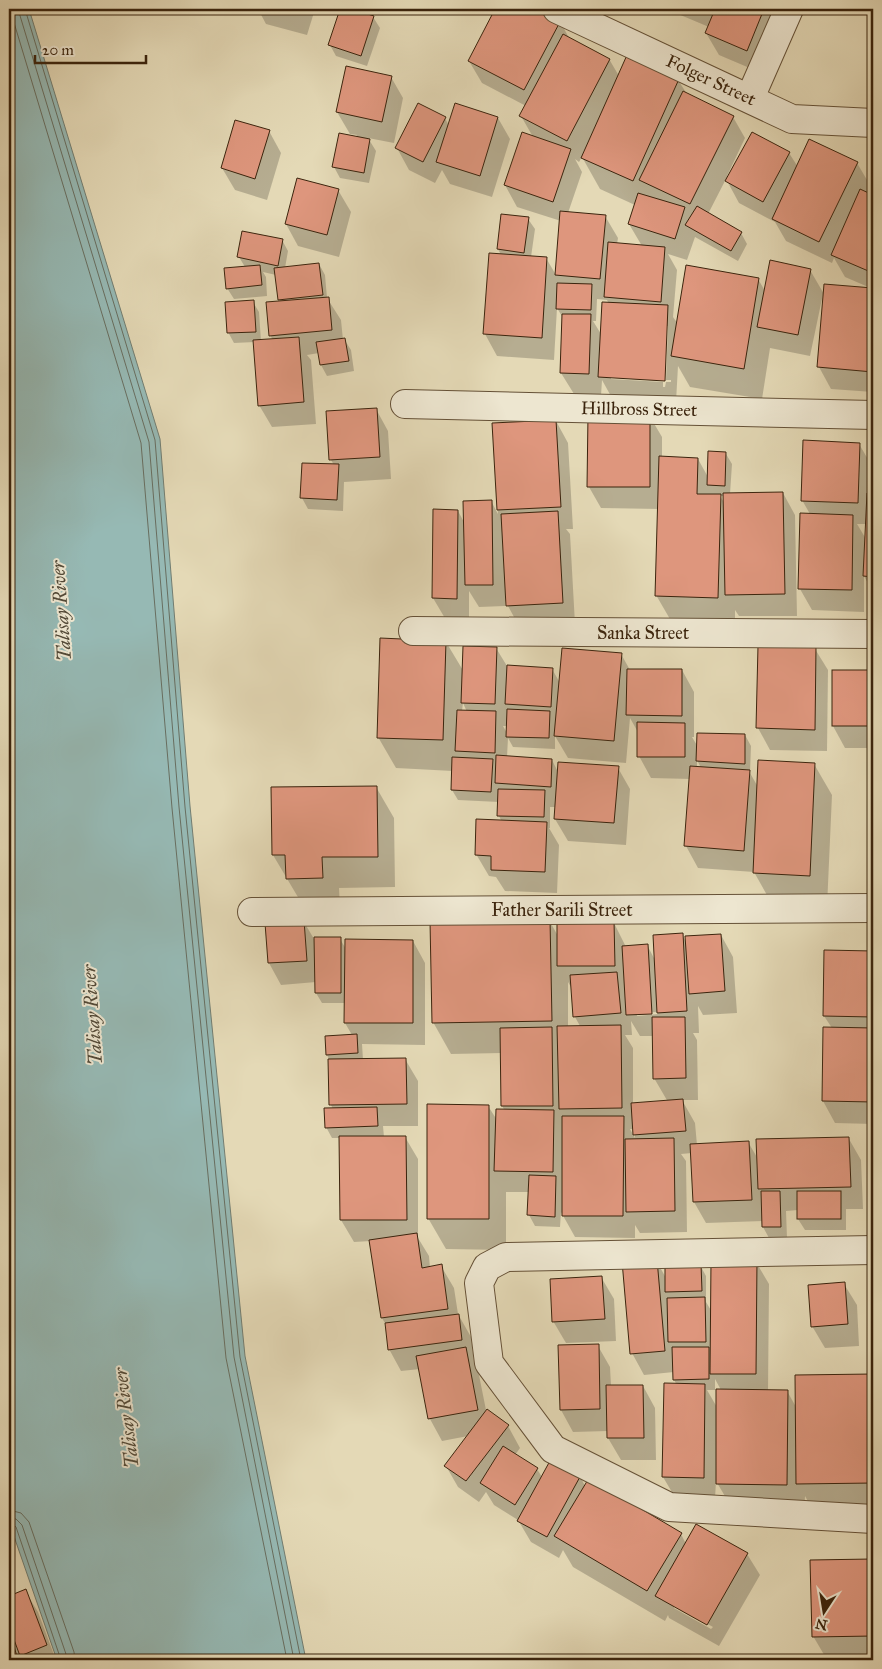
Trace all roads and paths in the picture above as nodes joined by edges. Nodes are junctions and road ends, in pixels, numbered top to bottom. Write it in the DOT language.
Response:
graph roads {
  1 [pos="557,9"];
  2 [pos="788,9"];
  3 [pos="750,98"];
  4 [pos="873,122"];
  5 [pos="405,404"];
  6 [pos="873,415"];
  7 [pos="413,632"];
  8 [pos="873,634"];
  9 [pos="873,908"];
  10 [pos="252,912"];
  11 [pos="873,1250"];
  12 [pos="873,1519"];
  1 -- 3 [label="street, Folger Street"];
  2 -- 3 [label="street"];
  3 -- 4 [label="street, Folger Street"];
  5 -- 6 [label="street, Hillbross Street"];
  7 -- 8 [label="street, Sanka Street"];
  9 -- 10 [label="street, Father Sarili Street"];
  11 -- 12 [label="street"];
}
